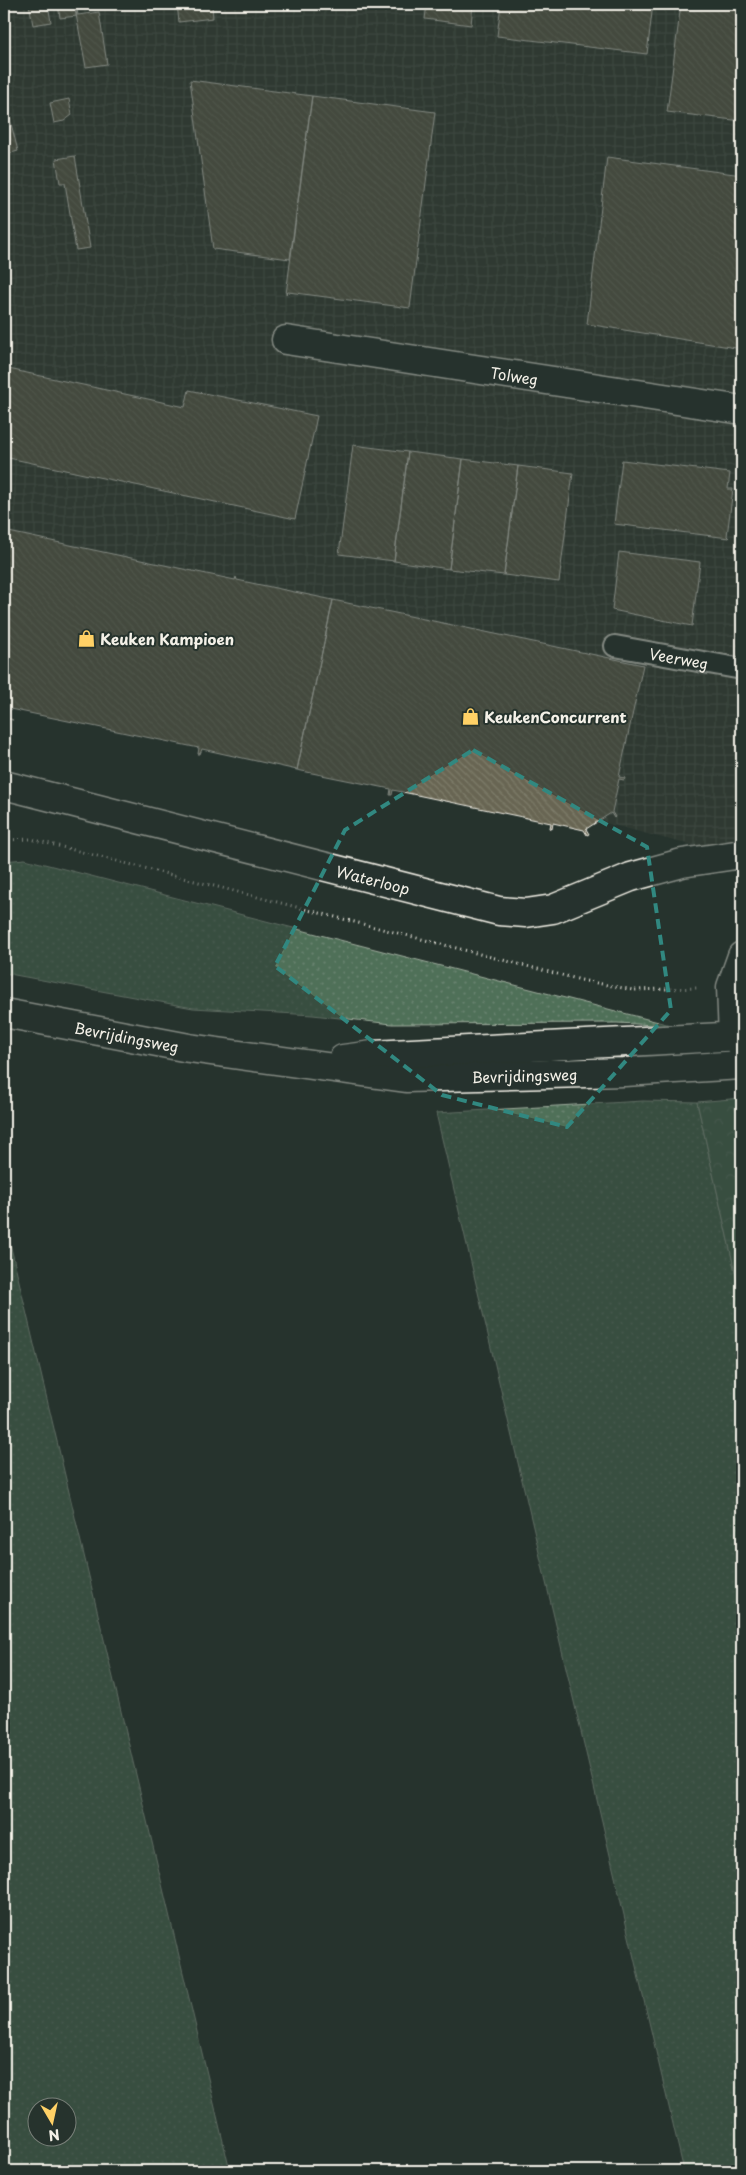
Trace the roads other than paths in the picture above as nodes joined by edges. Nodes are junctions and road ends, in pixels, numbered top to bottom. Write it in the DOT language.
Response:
graph roads {
  1 [pos="286,340"];
  2 [pos="742,410"];
  3 [pos="615,646"];
  4 [pos="742,669"];
  5 [pos="4,785"];
  6 [pos="742,854"];
  7 [pos="742,956"];
  8 [pos="4,1013"];
  9 [pos="739,1039"];
  10 [pos="310,1064"];
  11 [pos="742,1065"];
  1 -- 2 [label="street, Tolweg"];
  3 -- 4 [label="lane, Veerweg"];
  5 -- 6 [label="street, Waterloop"];
  7 -- 9 [label="street"];
  8 -- 10 [label="street, Bevrijdingsweg"];
  9 -- 10 [label="street, Bevrijdingsweg"];
  10 -- 11 [label="street, Bevrijdingsweg"];
}
